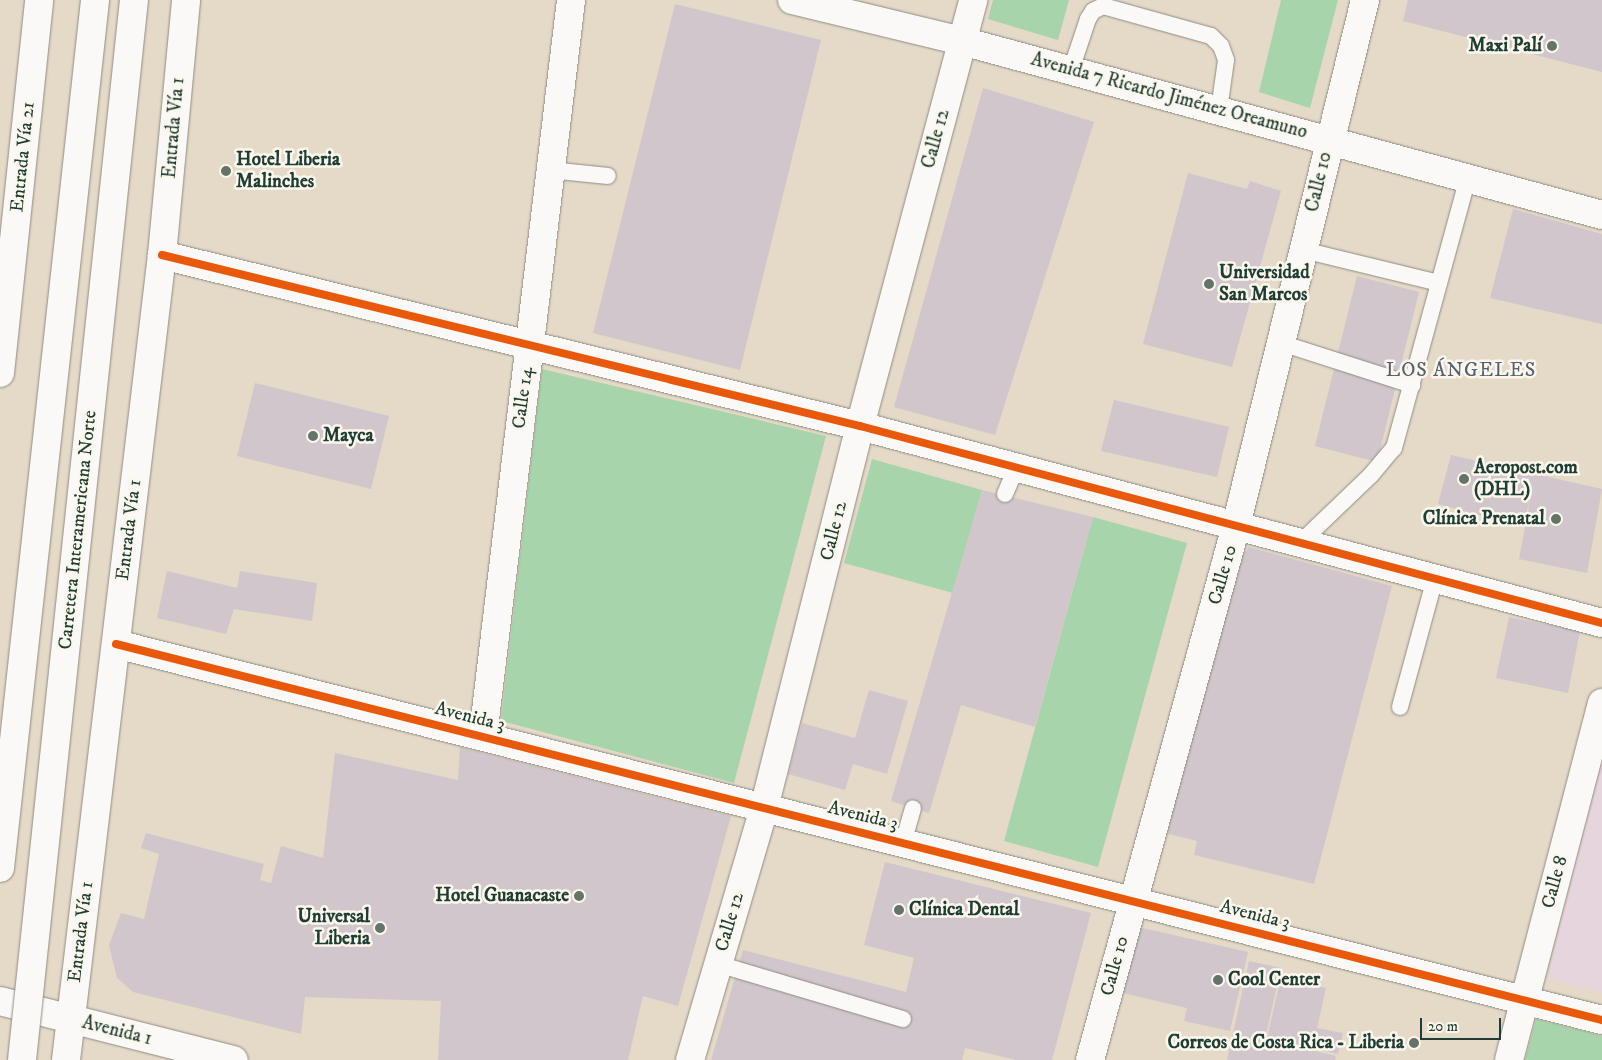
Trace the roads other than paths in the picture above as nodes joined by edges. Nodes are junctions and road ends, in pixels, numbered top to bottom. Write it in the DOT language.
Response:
graph roads {
  1 [pos="39,0"];
  2 [pos="95,0"];
  3 [pos="134,0"];
  4 [pos="186,0"];
  5 [pos="571,0"];
  6 [pos="792,0"];
  7 [pos="973,0"];
  8 [pos="1365,0"];
  9 [pos="962,41"];
  10 [pos="1070,70"];
  11 [pos="1219,110"];
  12 [pos="1329,140"];
  13 [pos="550,170"];
  14 [pos="608,176"];
  15 [pos="1468,178"];
  16 [pos="1602,215"];
  17 [pos="1303,250"];
  18 [pos="162,255"];
  19 [pos="1439,283"];
  20 [pos="1280,343"];
  21 [pos="529,345"];
  22 [pos="0,374"];
  23 [pos="1412,385"];
  24 [pos="860,426"];
  25 [pos="1016,468"];
  26 [pos="1005,494"];
  27 [pos="1236,526"];
  28 [pos="1300,543"];
  29 [pos="1435,578"];
  30 [pos="1602,623"];
  31 [pos="116,644"];
  32 [pos="1602,703"];
  33 [pos="1400,707"];
  34 [pos="483,736"];
  35 [pos="764,808"];
  36 [pos="913,808"];
  37 [pos="903,843"];
  38 [pos="0,868"];
  39 [pos="1132,901"];
  40 [pos="718,964"];
  41 [pos="1524,1000"];
  42 [pos="0,1001"];
  43 [pos="70,1019"];
  44 [pos="903,1019"];
  45 [pos="1602,1020"];
  46 [pos="22,1060"];
  47 [pos="66,1060"];
  48 [pos="234,1060"];
  49 [pos="690,1060"];
  50 [pos="1090,1060"];
  51 [pos="1509,1060"];
  1 -- 22 [label="main road, Entrada Vía 21"];
  2 -- 38 [label="main road"];
  3 -- 46 [label="main road, Carretera Interamericana Norte, bridge"];
  4 -- 18 [label="main road, Entrada Vía 1"];
  5 -- 13 [label="main road, Calle 14"];
  6 -- 9 [label="main road, Avenida 7 Ricardo Jiménez Oreamuno"];
  7 -- 9 [label="main road, Calle 12"];
  8 -- 12 [label="main road, Calle 10"];
  9 -- 10 [label="main road, Avenida 7 Ricardo Jiménez Oreamuno"];
  9 -- 24 [label="main road, Calle 12"];
  10 -- 11 [label="main road, Avenida 7 Ricardo Jiménez Oreamuno"];
  10 -- 11 [label="lane"];
  11 -- 12 [label="main road, Avenida 7 Ricardo Jiménez Oreamuno"];
  12 -- 15 [label="main road, Avenida 7 Ricardo Jiménez Oreamuno"];
  12 -- 17 [label="main road, Calle 10"];
  13 -- 14 [label="lane"];
  13 -- 21 [label="main road, Calle 14"];
  15 -- 16 [label="main road, Avenida 7 Ricardo Jiménez Oreamuno"];
  15 -- 19 [label="lane"];
  17 -- 19 [label="lane"];
  17 -- 20 [label="main road, Calle 10"];
  18 -- 21 [label="main road"];
  18 -- 31 [label="main road, Entrada Vía 1"];
  19 -- 23 [label="lane"];
  20 -- 23 [label="lane"];
  20 -- 27 [label="main road, Calle 10"];
  21 -- 24 [label="main road"];
  21 -- 34 [label="main road, Calle 14"];
  23 -- 28 [label="lane"];
  24 -- 25 [label="main road"];
  24 -- 35 [label="main road, Calle 12"];
  25 -- 26 [label="lane"];
  25 -- 27 [label="main road"];
  27 -- 28 [label="main road"];
  27 -- 39 [label="main road, Calle 10"];
  28 -- 29 [label="main road"];
  29 -- 30 [label="main road"];
  29 -- 33 [label="lane"];
  31 -- 34 [label="main road, Avenida 3"];
  31 -- 43 [label="main road, Entrada Vía 1"];
  32 -- 41 [label="main road, Calle 8"];
  34 -- 35 [label="main road, Avenida 3"];
  35 -- 37 [label="main road, Avenida 3"];
  35 -- 40 [label="main road, Calle 12"];
  36 -- 37 [label="lane"];
  37 -- 39 [label="main road, Avenida 3"];
  39 -- 41 [label="main road, Avenida 3"];
  39 -- 50 [label="main road, Calle 10"];
  40 -- 44 [label="lane"];
  40 -- 49 [label="main road, Calle 12"];
  41 -- 45 [label="main road, Avenida 3"];
  41 -- 51 [label="main road, Calle 8"];
  42 -- 43 [label="main road, Avenida 1"];
  43 -- 47 [label="main road, Entrada Vía 1"];
  43 -- 48 [label="main road, Avenida 1"];
}
